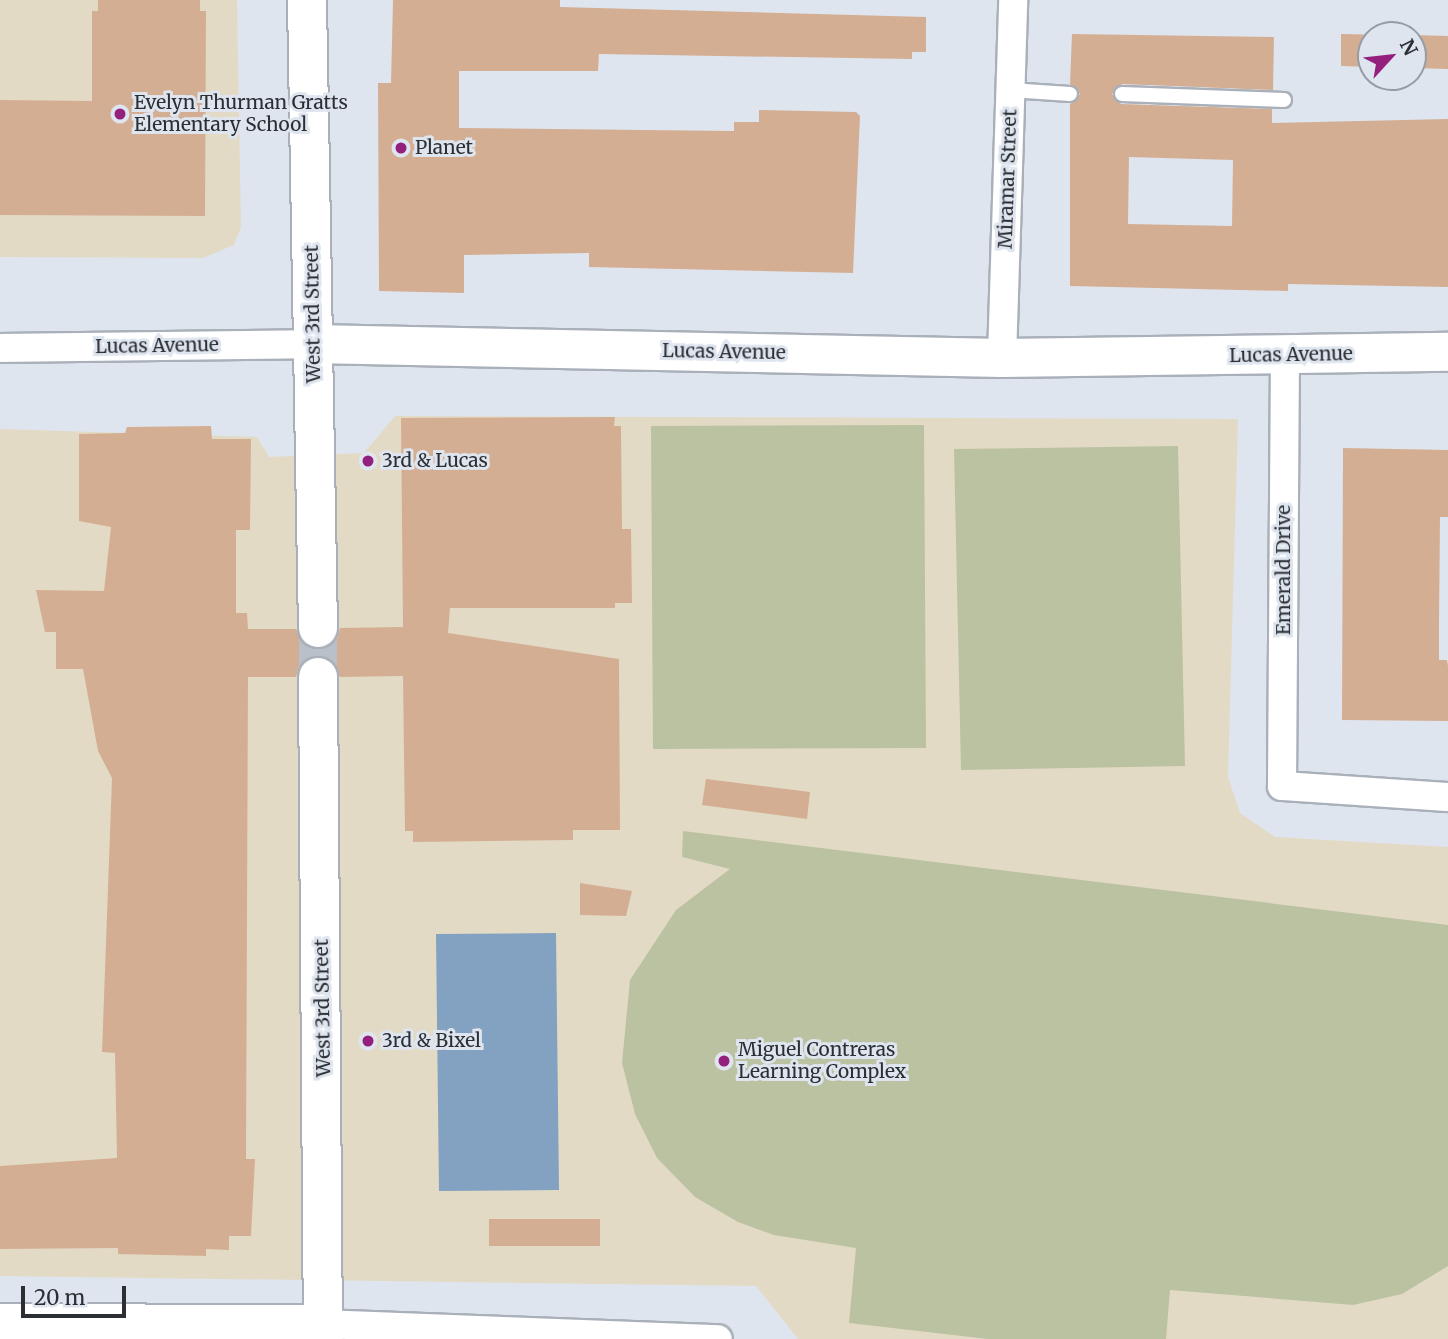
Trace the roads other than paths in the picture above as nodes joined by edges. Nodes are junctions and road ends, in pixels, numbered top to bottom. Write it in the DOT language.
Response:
graph roads {
  1 [pos="307,0"];
  2 [pos="1013,0"];
  3 [pos="1010,90"];
  4 [pos="1070,93"];
  5 [pos="1122,94"];
  6 [pos="1284,100"];
  7 [pos="313,344"];
  8 [pos="0,348"];
  9 [pos="1448,352"];
  10 [pos="1285,355"];
  11 [pos="1002,358"];
  12 [pos="318,628"];
  13 [pos="318,677"];
  14 [pos="1448,797"];
  15 [pos="0,1323"];
  16 [pos="323,1331"];
  17 [pos="718,1339"];
  1 -- 7 [label="street, West 3rd Street"];
  2 -- 3 [label="street, Miramar Street"];
  3 -- 4 [label="lane"];
  3 -- 11 [label="street, Miramar Street"];
  5 -- 6 [label="lane"];
  7 -- 8 [label="street, Lucas Avenue"];
  7 -- 11 [label="street, Lucas Avenue"];
  7 -- 12 [label="street, West 3rd Street"];
  9 -- 10 [label="street, Lucas Avenue"];
  10 -- 11 [label="street, Lucas Avenue"];
  10 -- 14 [label="street, Emerald Drive"];
  13 -- 16 [label="street, West 3rd Street"];
  15 -- 16 [label="street"];
  16 -- 17 [label="street"];
}
